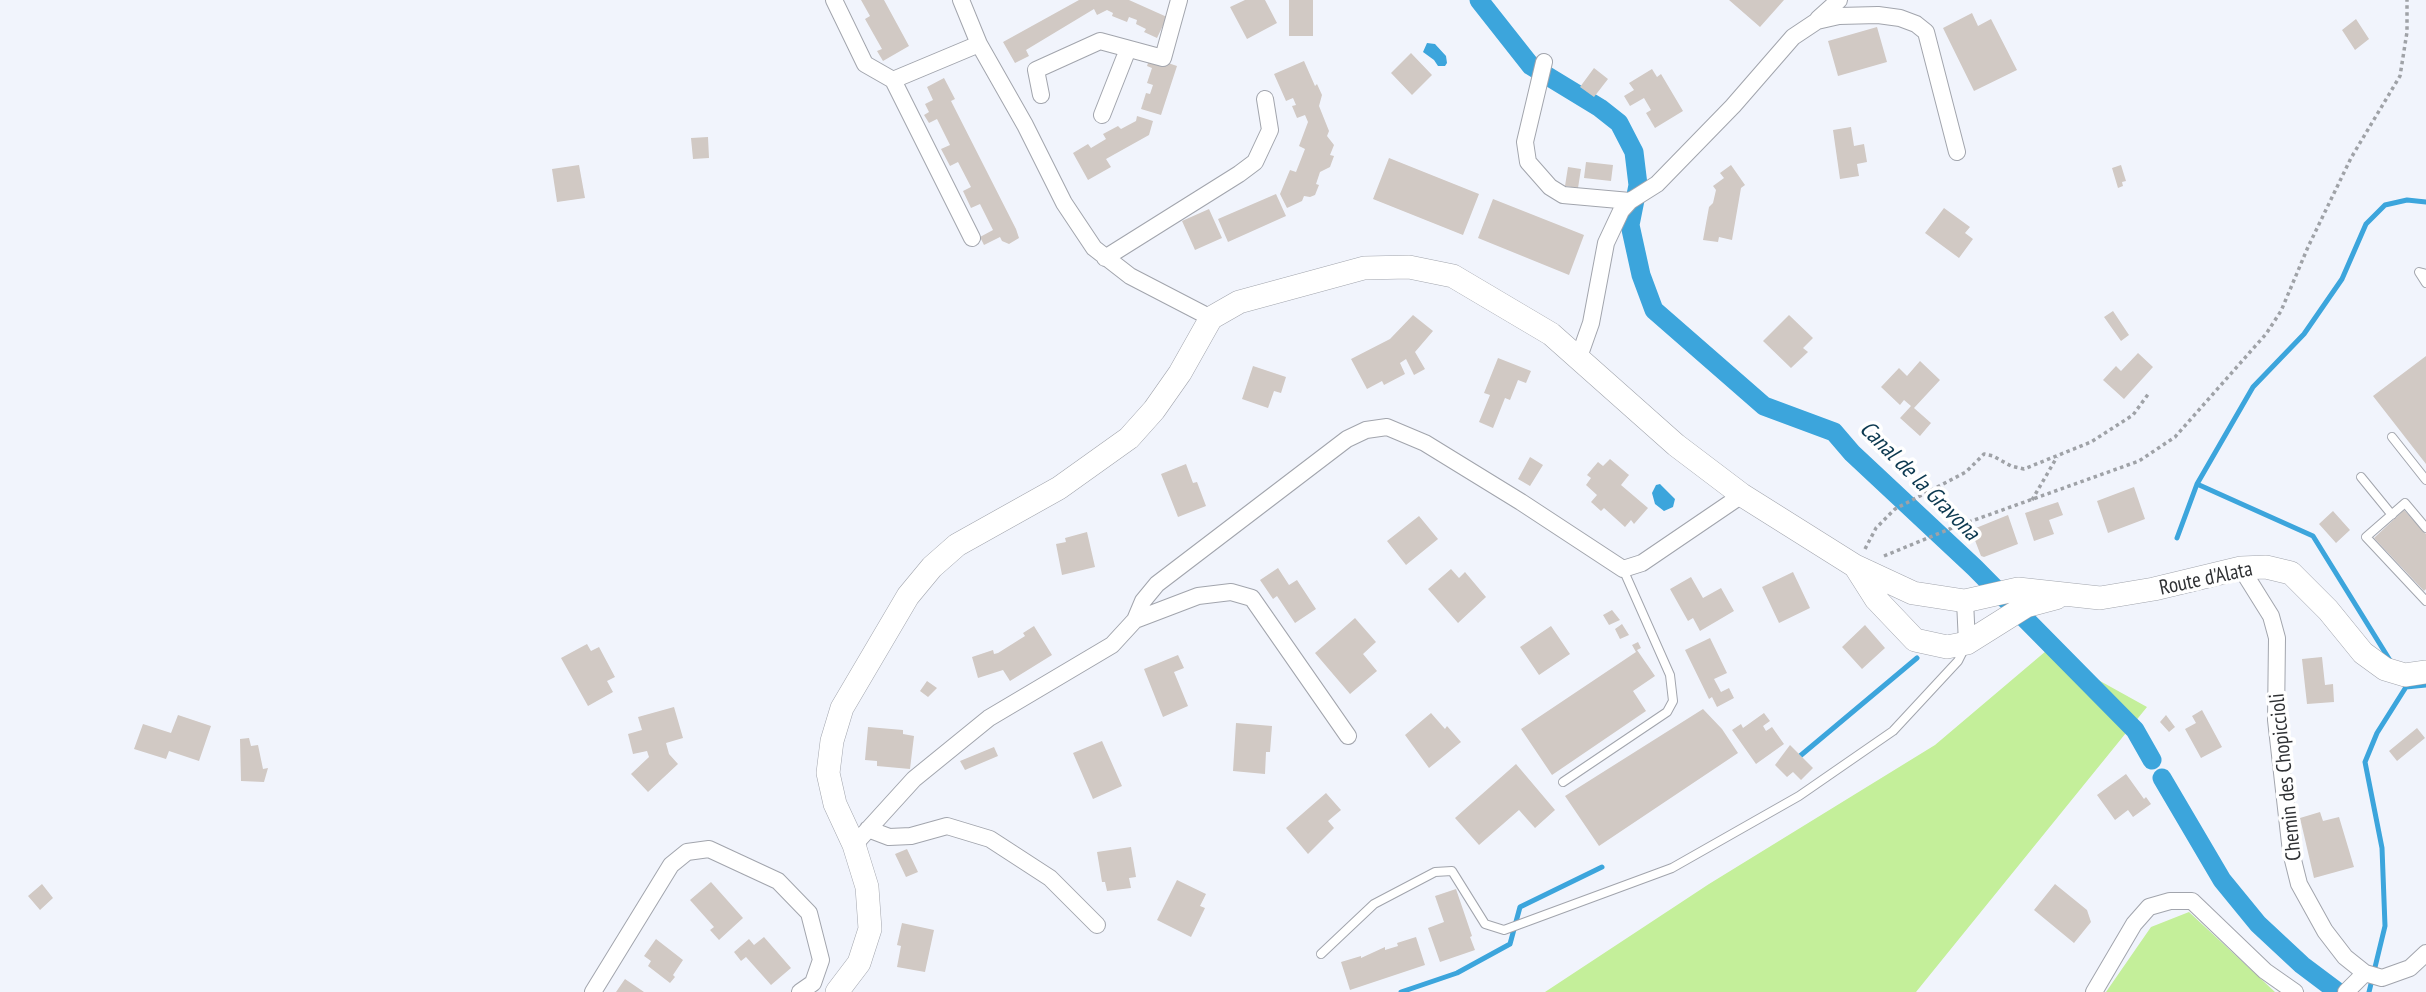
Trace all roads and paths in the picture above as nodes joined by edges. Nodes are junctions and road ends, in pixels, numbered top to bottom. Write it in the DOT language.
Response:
graph roads {
  1 [pos="834,0"];
  2 [pos="961,0"];
  3 [pos="1179,0"];
  4 [pos="1839,0"];
  5 [pos="2407,0"];
  6 [pos="1816,21"];
  7 [pos="979,44"];
  8 [pos="1128,49"];
  9 [pos="1544,62"];
  10 [pos="893,80"];
  11 [pos="1041,95"];
  12 [pos="1265,99"];
  13 [pos="1102,115"];
  14 [pos="1957,152"];
  15 [pos="1630,201"];
  16 [pos="972,237"];
  17 [pos="1105,258"];
  18 [pos="2426,274"];
  19 [pos="2426,283"];
  20 [pos="1211,318"];
  21 [pos="1579,357"];
  22 [pos="2149,393"];
  23 [pos="2392,437"];
  24 [pos="2059,455"];
  25 [pos="2361,477"];
  26 [pos="2426,480"];
  27 [pos="1742,495"];
  28 [pos="2032,500"];
  29 [pos="2392,515"];
  30 [pos="2426,528"];
  31 [pos="1855,566"];
  32 [pos="2241,568"];
  33 [pos="1623,569"];
  34 [pos="2070,594"];
  35 [pos="1965,601"];
  36 [pos="2426,601"];
  37 [pos="1135,620"];
  38 [pos="1967,643"];
  39 [pos="2426,672"];
  40 [pos="1348,736"];
  41 [pos="1563,782"];
  42 [pos="861,837"];
  43 [pos="1097,925"];
  44 [pos="2426,953"];
  45 [pos="1321,954"];
  46 [pos="2365,973"];
  47 [pos="593,992"];
  48 [pos="800,992"];
  49 [pos="836,992"];
  50 [pos="2094,992"];
  51 [pos="2295,992"];
  52 [pos="2346,992"];
  1 -- 10 [label="street"];
  2 -- 7 [label="street"];
  3 -- 8 [label="street"];
  4 -- 6 [label="street"];
  5 -- 28 [label="path"];
  6 -- 14 [label="street"];
  6 -- 15 [label="street"];
  7 -- 10 [label="street"];
  7 -- 17 [label="street"];
  8 -- 11 [label="street"];
  8 -- 13 [label="street"];
  9 -- 15 [label="street"];
  10 -- 16 [label="street"];
  12 -- 17 [label="street"];
  15 -- 21 [label="street"];
  17 -- 20 [label="street"];
  18 -- 19 [label="lane"];
  20 -- 21 [label="street"];
  20 -- 42 [label="street"];
  21 -- 27 [label="street"];
  22 -- 24 [label="path"];
  23 -- 26 [label="lane"];
  24 -- 28 [label="path"];
  24 -- 31 [label="path"];
  25 -- 29 [label="lane"];
  27 -- 31 [label="street"];
  27 -- 33 [label="street"];
  28 -- 31 [label="path"];
  29 -- 30 [label="lane"];
  29 -- 36 [label="lane"];
  31 -- 35 [label="street"];
  31 -- 38 [label="street"];
  32 -- 34 [label="street, Route d'Alata"];
  32 -- 39 [label="street, Route d'Alata"];
  32 -- 46 [label="street, Chemin des Chopiccioli"];
  33 -- 37 [label="street"];
  33 -- 41 [label="lane"];
  34 -- 35 [label="street, Route d'Alata"];
  34 -- 38 [label="street"];
  35 -- 38 [label="street"];
  37 -- 40 [label="street"];
  37 -- 42 [label="street"];
  38 -- 45 [label="lane"];
  42 -- 43 [label="street"];
  42 -- 49 [label="street"];
  44 -- 46 [label="street"];
  46 -- 52 [label="street"];
  47 -- 48 [label="street"];
  50 -- 51 [label="street"];
}
